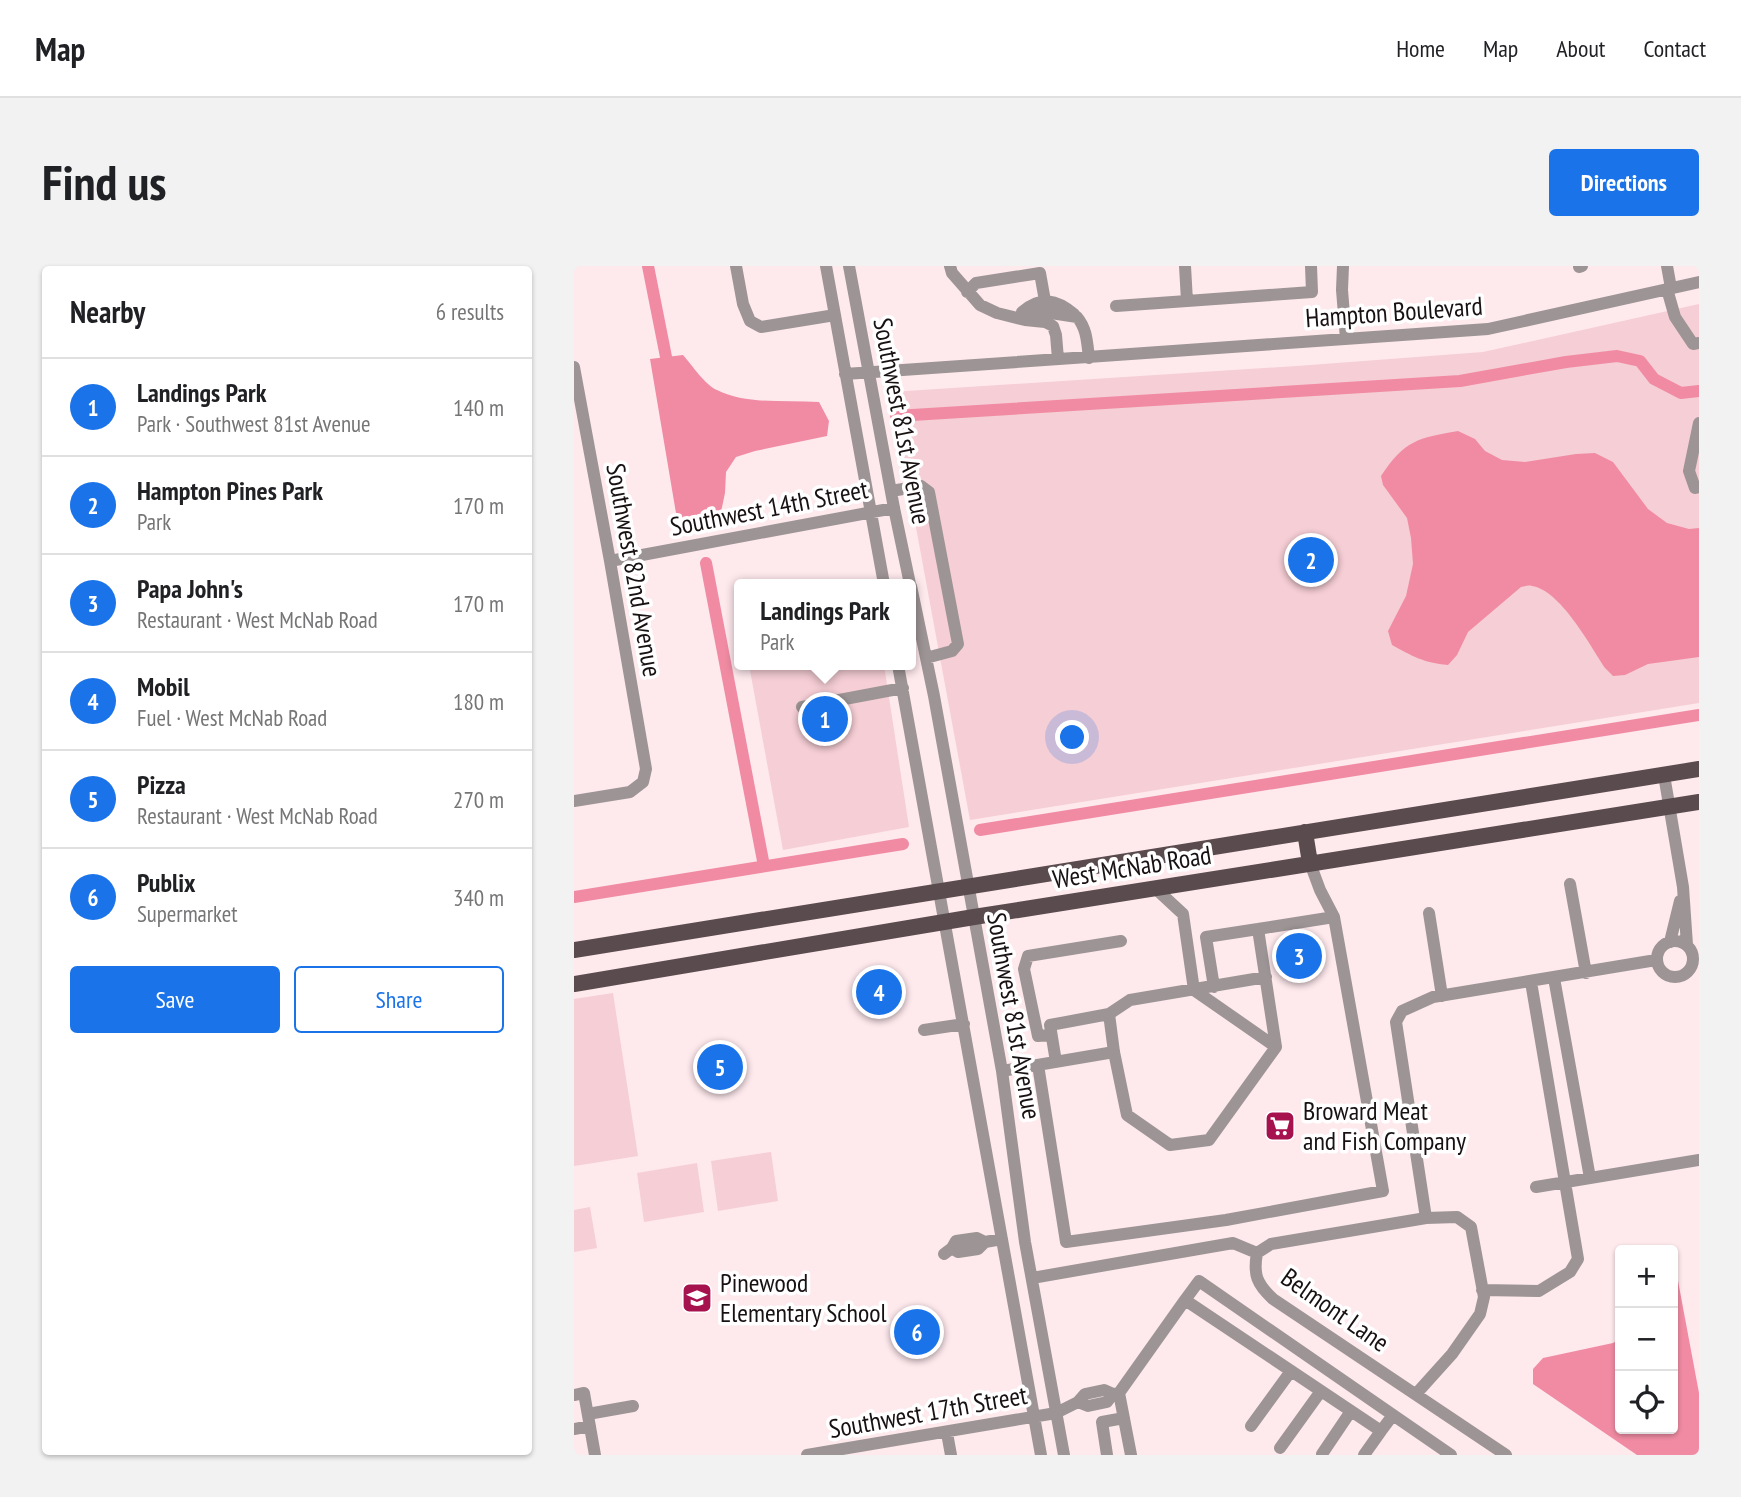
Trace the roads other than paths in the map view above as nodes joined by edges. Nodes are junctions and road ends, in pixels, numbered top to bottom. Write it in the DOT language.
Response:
graph roads {
  1 [pos="736,266"];
  2 [pos="826,266"];
  3 [pos="849,266"];
  4 [pos="950,266"];
  5 [pos="1185,266"];
  6 [pos="1311,266"];
  7 [pos="1343,266"];
  8 [pos="1667,266"];
  9 [pos="1699,282"];
  10 [pos="1669,289"];
  11 [pos="967,292"];
  12 [pos="1045,301"];
  13 [pos="1187,301"];
  14 [pos="1116,306"];
  15 [pos="1016,314"];
  16 [pos="835,315"];
  17 [pos="1077,317"];
  18 [pos="1346,339"];
  19 [pos="1699,343"];
  20 [pos="1089,358"];
  21 [pos="1058,359"];
  22 [pos="574,367"];
  23 [pos="869,372"];
  24 [pos="845,374"];
  25 [pos="1699,423"];
  26 [pos="1699,487"];
  27 [pos="891,491"];
  28 [pos="894,508"];
  29 [pos="871,512"];
  30 [pos="610,561"];
  31 [pos="883,579"];
  32 [pos="910,579"];
  33 [pos="916,609"];
  34 [pos="926,658"];
  35 [pos="899,670"];
  36 [pos="903,688"];
  37 [pos="802,707"];
  38 [pos="1699,769"];
  39 [pos="1664,775"];
  40 [pos="574,801"];
  41 [pos="1699,802"];
  42 [pos="1670,806"];
  43 [pos="1305,832"];
  44 [pos="1310,863"];
  45 [pos="1570,884"];
  46 [pos="969,886"];
  47 [pos="1684,887"];
  48 [pos="1155,888"];
  49 [pos="939,890"];
  50 [pos="1429,913"];
  51 [pos="974,917"];
  52 [pos="1334,917"];
  53 [pos="945,922"];
  54 [pos="1258,929"];
  55 [pos="1121,941"];
  56 [pos="1670,942"];
  57 [pos="1687,945"];
  58 [pos="574,950"];
  59 [pos="1656,960"];
  60 [pos="1586,973"];
  61 [pos="1266,977"];
  62 [pos="1554,978"];
  63 [pos="1531,982"];
  64 [pos="574,984"];
  65 [pos="1214,987"];
  66 [pos="1194,990"];
  67 [pos="1442,996"];
  68 [pos="1109,1014"];
  69 [pos="964,1024"];
  70 [pos="923,1030"];
  71 [pos="1051,1035"];
  72 [pos="1276,1047"];
  73 [pos="1114,1052"];
  74 [pos="1056,1062"];
  75 [pos="1038,1065"];
  76 [pos="1002,1071"];
  77 [pos="1699,1160"];
  78 [pos="1590,1178"];
  79 [pos="1566,1182"];
  80 [pos="1536,1187"];
  81 [pos="1426,1218"];
  82 [pos="1002,1239"];
  83 [pos="948,1251"];
  84 [pos="1257,1253"];
  85 [pos="1032,1278"];
  86 [pos="1482,1290"];
  87 [pos="1185,1300"];
  88 [pos="1291,1371"];
  89 [pos="1321,1391"];
  90 [pos="1116,1394"];
  91 [pos="1416,1394"];
  92 [pos="574,1395"];
  93 [pos="633,1406"];
  94 [pos="1351,1411"];
  95 [pos="1056,1413"];
  96 [pos="1393,1415"];
  97 [pos="1034,1417"];
  98 [pos="1124,1418"];
  99 [pos="589,1420"];
  100 [pos="1251,1426"];
  101 [pos="574,1429"];
  102 [pos="1381,1432"];
  103 [pos="947,1433"];
  104 [pos="1280,1448"];
  105 [pos="1322,1454"];
  106 [pos="596,1455"];
  107 [pos="807,1455"];
  108 [pos="951,1455"];
  109 [pos="1041,1455"];
  110 [pos="1064,1455"];
  111 [pos="1107,1455"];
  112 [pos="1131,1455"];
  113 [pos="1364,1455"];
  114 [pos="1451,1455"];
  115 [pos="1506,1455"];
  1 -- 16 [label="street"];
  2 -- 16 [label="street, Southwest 81st Avenue"];
  3 -- 23 [label="street, Southwest 81st Avenue"];
  4 -- 11 [label="street"];
  5 -- 13 [label="street"];
  6 -- 13 [label="street"];
  7 -- 18 [label="street"];
  8 -- 10 [label="street"];
  9 -- 10 [label="street, Hampton Boulevard"];
  10 -- 18 [label="street, Hampton Boulevard"];
  10 -- 19 [label="street"];
  11 -- 12 [label="street"];
  11 -- 15 [label="street"];
  12 -- 15 [label="street"];
  12 -- 17 [label="street"];
  13 -- 14 [label="street"];
  15 -- 17 [label="street"];
  15 -- 21 [label="street"];
  16 -- 24 [label="street, Southwest 81st Avenue"];
  17 -- 20 [label="street"];
  18 -- 20 [label="street, Hampton Boulevard"];
  20 -- 21 [label="street, Hampton Boulevard"];
  21 -- 23 [label="street, Hampton Boulevard"];
  22 -- 30 [label="street, Southwest 82nd Avenue"];
  23 -- 24 [label="street, Hampton Boulevard"];
  23 -- 27 [label="street, Southwest 81st Avenue"];
  24 -- 29 [label="street, Southwest 81st Avenue"];
  25 -- 26 [label="street"];
  27 -- 28 [label="street, Southwest 81st Avenue"];
  27 -- 34 [label="street"];
  28 -- 29 [label="street, Southwest 14th Street"];
  28 -- 32 [label="street, Southwest 81st Avenue"];
  29 -- 30 [label="street, Southwest 14th Street"];
  29 -- 31 [label="street, Southwest 81st Avenue"];
  30 -- 40 [label="street, Southwest 82nd Avenue"];
  33 -- 34 [label="street, Southwest 81st Avenue"];
  34 -- 46 [label="street, Southwest 81st Avenue"];
  35 -- 36 [label="street, Southwest 81st Avenue"];
  36 -- 37 [label="street"];
  36 -- 49 [label="street, Southwest 81st Avenue"];
  38 -- 39 [label="main road, West McNab Road"];
  39 -- 42 [label="street"];
  39 -- 43 [label="main road, West McNab Road"];
  41 -- 42 [label="main road, West McNab Road"];
  42 -- 44 [label="main road, West McNab Road"];
  42 -- 47 [label="street"];
  43 -- 44 [label="main road"];
  43 -- 46 [label="main road, West McNab Road"];
  44 -- 48 [label="main road, West McNab Road"];
  44 -- 52 [label="street"];
  45 -- 60 [label="street"];
  46 -- 49 [label="main road, West McNab Road"];
  46 -- 51 [label="street, Southwest 81st Avenue"];
  47 -- 56 [label="street"];
  47 -- 57 [label="street"];
  48 -- 51 [label="main road, West McNab Road"];
  48 -- 66 [label="street"];
  49 -- 53 [label="street, Southwest 81st Avenue"];
  49 -- 58 [label="main road, West McNab Road"];
  50 -- 67 [label="street"];
  51 -- 53 [label="main road, West McNab Road"];
  51 -- 76 [label="street, Southwest 81st Avenue"];
  52 -- 54 [label="street"];
  52 -- 75 [label="street"];
  53 -- 64 [label="main road, West McNab Road"];
  53 -- 69 [label="street, Southwest 81st Avenue"];
  54 -- 61 [label="street"];
  54 -- 65 [label="street"];
  55 -- 71 [label="street"];
  56 -- 57 [label="street"];
  56 -- 59 [label="street"];
  57 -- 59 [label="street"];
  59 -- 60 [label="street"];
  60 -- 62 [label="street"];
  61 -- 65 [label="street"];
  61 -- 72 [label="street"];
  62 -- 63 [label="street"];
  62 -- 78 [label="street"];
  63 -- 67 [label="street"];
  63 -- 79 [label="street"];
  65 -- 66 [label="street"];
  66 -- 68 [label="street"];
  66 -- 72 [label="street"];
  67 -- 81 [label="street"];
  68 -- 71 [label="street"];
  68 -- 73 [label="street"];
  69 -- 70 [label="street"];
  69 -- 82 [label="street, Southwest 81st Avenue"];
  71 -- 74 [label="street"];
  72 -- 73 [label="street"];
  73 -- 74 [label="street"];
  74 -- 75 [label="street"];
  75 -- 76 [label="street"];
  76 -- 85 [label="street, Southwest 81st Avenue"];
  77 -- 78 [label="street"];
  78 -- 79 [label="street"];
  79 -- 80 [label="street"];
  79 -- 86 [label="street"];
  81 -- 84 [label="street, Belmont Lane"];
  81 -- 86 [label="street, Belmont Lane"];
  82 -- 83 [label="street"];
  82 -- 97 [label="street, Southwest 81st Avenue"];
  84 -- 85 [label="street"];
  84 -- 91 [label="street, Belmont Lane"];
  85 -- 95 [label="street, Southwest 81st Avenue"];
  86 -- 91 [label="street, Belmont Lane"];
  87 -- 88 [label="street"];
  87 -- 90 [label="street"];
  87 -- 96 [label="street"];
  88 -- 89 [label="street"];
  88 -- 100 [label="street"];
  89 -- 94 [label="street"];
  89 -- 104 [label="street"];
  90 -- 95 [label="street, Southwest 17th Street"];
  90 -- 98 [label="street"];
  91 -- 115 [label="street, Belmont Lane"];
  92 -- 99 [label="street"];
  93 -- 99 [label="street"];
  94 -- 102 [label="street"];
  94 -- 105 [label="street"];
  95 -- 97 [label="street, Southwest 17th Street"];
  95 -- 110 [label="street, Southwest 81st Avenue"];
  96 -- 102 [label="street"];
  96 -- 114 [label="street"];
  97 -- 103 [label="street, Southwest 17th Street"];
  97 -- 109 [label="street, Southwest 81st Avenue"];
  98 -- 111 [label="street"];
  98 -- 112 [label="street"];
  99 -- 101 [label="street"];
  99 -- 106 [label="street"];
  102 -- 113 [label="street"];
  103 -- 107 [label="street, Southwest 17th Street"];
  103 -- 108 [label="street"];
}
